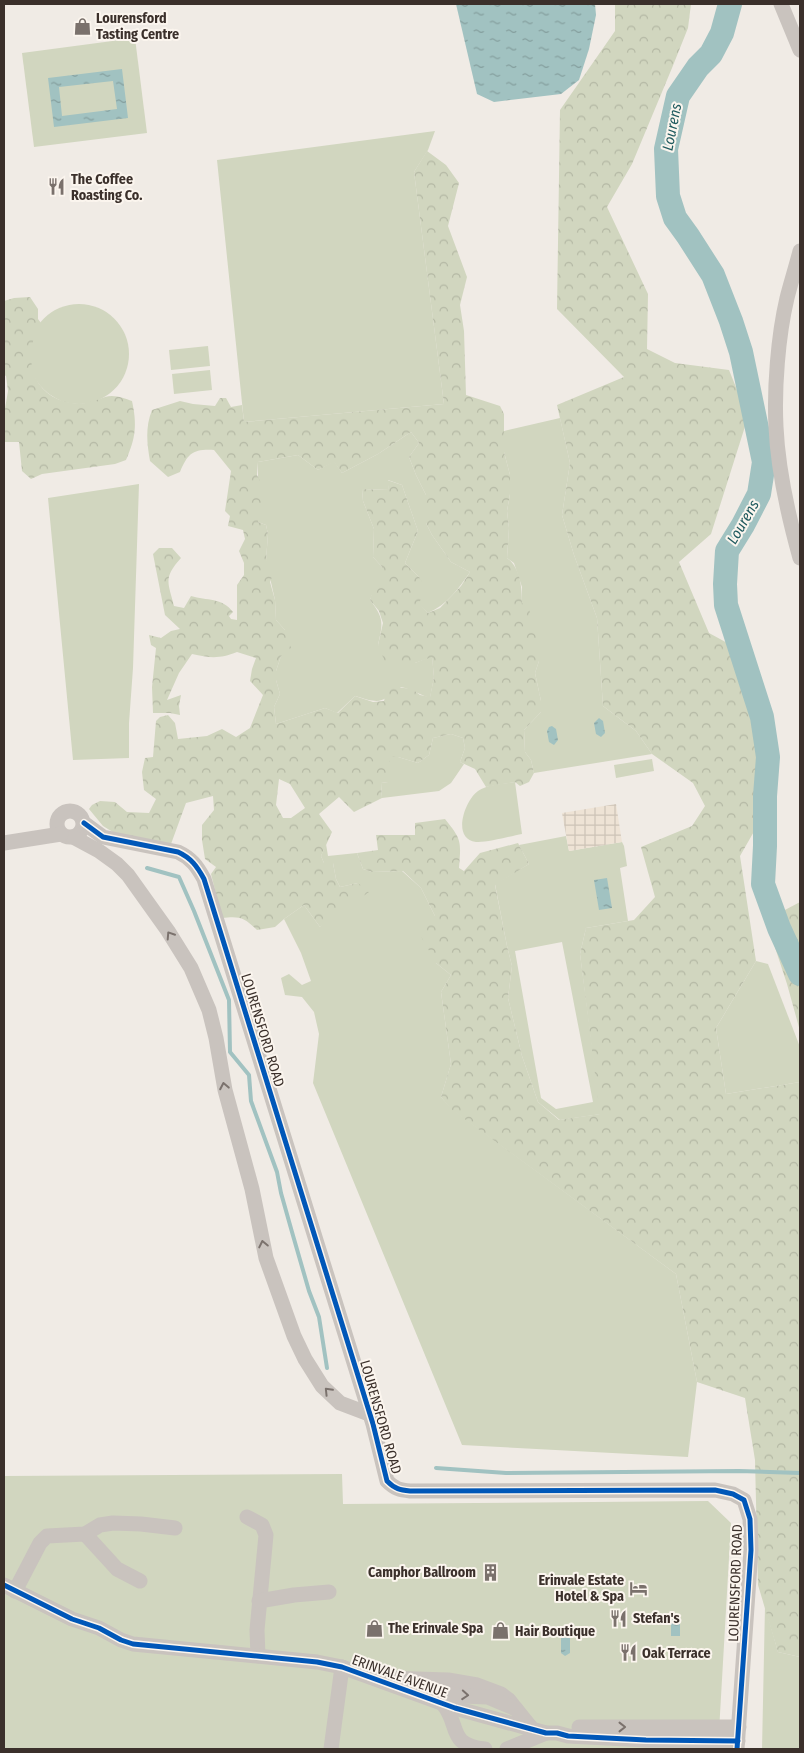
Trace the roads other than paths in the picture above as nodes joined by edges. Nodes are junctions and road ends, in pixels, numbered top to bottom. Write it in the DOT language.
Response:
graph roads {
  1 [pos="781,4"];
  2 [pos="800,50"];
  3 [pos="800,251"];
  4 [pos="800,558"];
  5 [pos="84,823"];
  6 [pos="67,836"];
  7 [pos="4,843"];
  8 [pos="369,1414"];
  9 [pos="247,1517"];
  10 [pos="175,1528"];
  11 [pos="85,1534"];
  12 [pos="140,1581"];
  13 [pos="9,1588"];
  14 [pos="329,1592"];
  15 [pos="260,1601"];
  16 [pos="258,1656"];
  17 [pos="342,1667"];
  18 [pos="374,1679"];
  19 [pos="407,1691"];
  20 [pos="442,1703"];
  21 [pos="516,1709"];
  22 [pos="545,1732"];
  23 [pos="738,1739"];
  24 [pos="331,1749"];
  25 [pos="485,1749"];
  26 [pos="508,1749"];
  1 -- 2 [label="street"];
  3 -- 4 [label="street"];
  5 -- 6 [label="street"];
  5 -- 6 [label="street"];
  5 -- 8 [label="street, LOURENSFORD ROAD"];
  6 -- 7 [label="street"];
  8 -- 6 [label="street, one-way"];
  8 -- 23 [label="street, LOURENSFORD ROAD"];
  9 -- 15 [label="street"];
  10 -- 11 [label="street"];
  11 -- 12 [label="street"];
  11 -- 13 [label="street"];
  13 -- 16 [label="street, ERINVALE AVENUE"];
  14 -- 15 [label="street"];
  15 -- 16 [label="street"];
  16 -- 17 [label="street, ERINVALE AVENUE"];
  17 -- 18 [label="street, ERINVALE AVENUE"];
  17 -- 24 [label="street"];
  18 -- 19 [label="street, ERINVALE AVENUE"];
  18 -- 21 [label="street"];
  19 -- 20 [label="street, ERINVALE AVENUE"];
  19 -- 21 [label="street, one-way"];
  20 -- 22 [label="street, ERINVALE AVENUE"];
  20 -- 25 [label="street"];
  21 -- 22 [label="street"];
  22 -- 23 [label="street, ERINVALE AVENUE"];
  22 -- 26 [label="street"];
}
